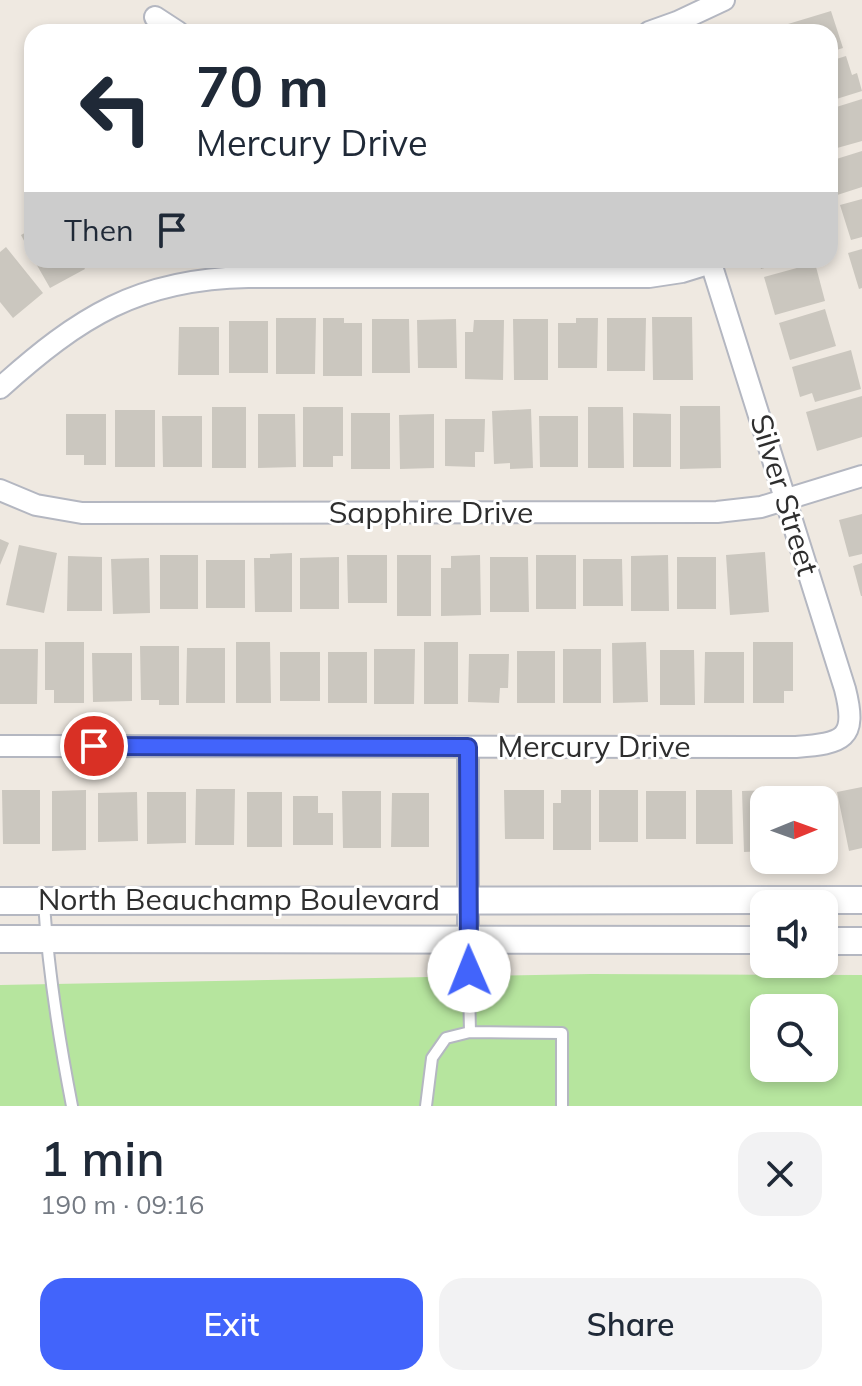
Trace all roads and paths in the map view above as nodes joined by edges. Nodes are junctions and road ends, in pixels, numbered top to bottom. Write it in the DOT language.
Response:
graph roads {
  1 [pos="724,0"];
  2 [pos="155,17"];
  3 [pos="166,24"];
  4 [pos="671,24"];
  5 [pos="691,268"];
  6 [pos="713,268"];
  7 [pos="0,388"];
  8 [pos="862,476"];
  9 [pos="0,490"];
  10 [pos="786,500"];
  11 [pos="848,731"];
  12 [pos="0,746"];
  13 [pos="468,747"];
  14 [pos="44,900"];
  15 [pos="468,900"];
  16 [pos="862,900"];
  17 [pos="0,901"];
  18 [pos="0,939"];
  19 [pos="46,939"];
  20 [pos="468,940"];
  21 [pos="750,940"];
  22 [pos="838,941"];
  23 [pos="862,941"];
  24 [pos="470,1032"];
  25 [pos="72,1106"];
  26 [pos="426,1106"];
  27 [pos="562,1106"];
  1 -- 4 [label="street"];
  2 -- 3 [label="street"];
  5 -- 7 [label="street"];
  6 -- 10 [label="street, Silver Street"];
  8 -- 10 [label="street, Sapphire Drive"];
  9 -- 10 [label="street, Sapphire Drive"];
  10 -- 11 [label="street, Silver Street"];
  11 -- 13 [label="street, Mercury Drive"];
  12 -- 13 [label="street, Mercury Drive"];
  13 -- 15 [label="street"];
  14 -- 15 [label="street, North Beauchamp Boulevard"];
  14 -- 17 [label="street, North Beauchamp Boulevard"];
  14 -- 19 [label="lane"];
  15 -- 16 [label="street, North Beauchamp Boulevard"];
  15 -- 20 [label="street"];
  18 -- 19 [label="street, North Beauchamp Boulevard"];
  19 -- 20 [label="street, North Beauchamp Boulevard"];
  19 -- 25 [label="lane"];
  20 -- 21 [label="street, North Beauchamp Boulevard"];
  20 -- 24 [label="lane"];
  22 -- 23 [label="street"];
  24 -- 26 [label="lane"];
  24 -- 27 [label="lane"];
}
